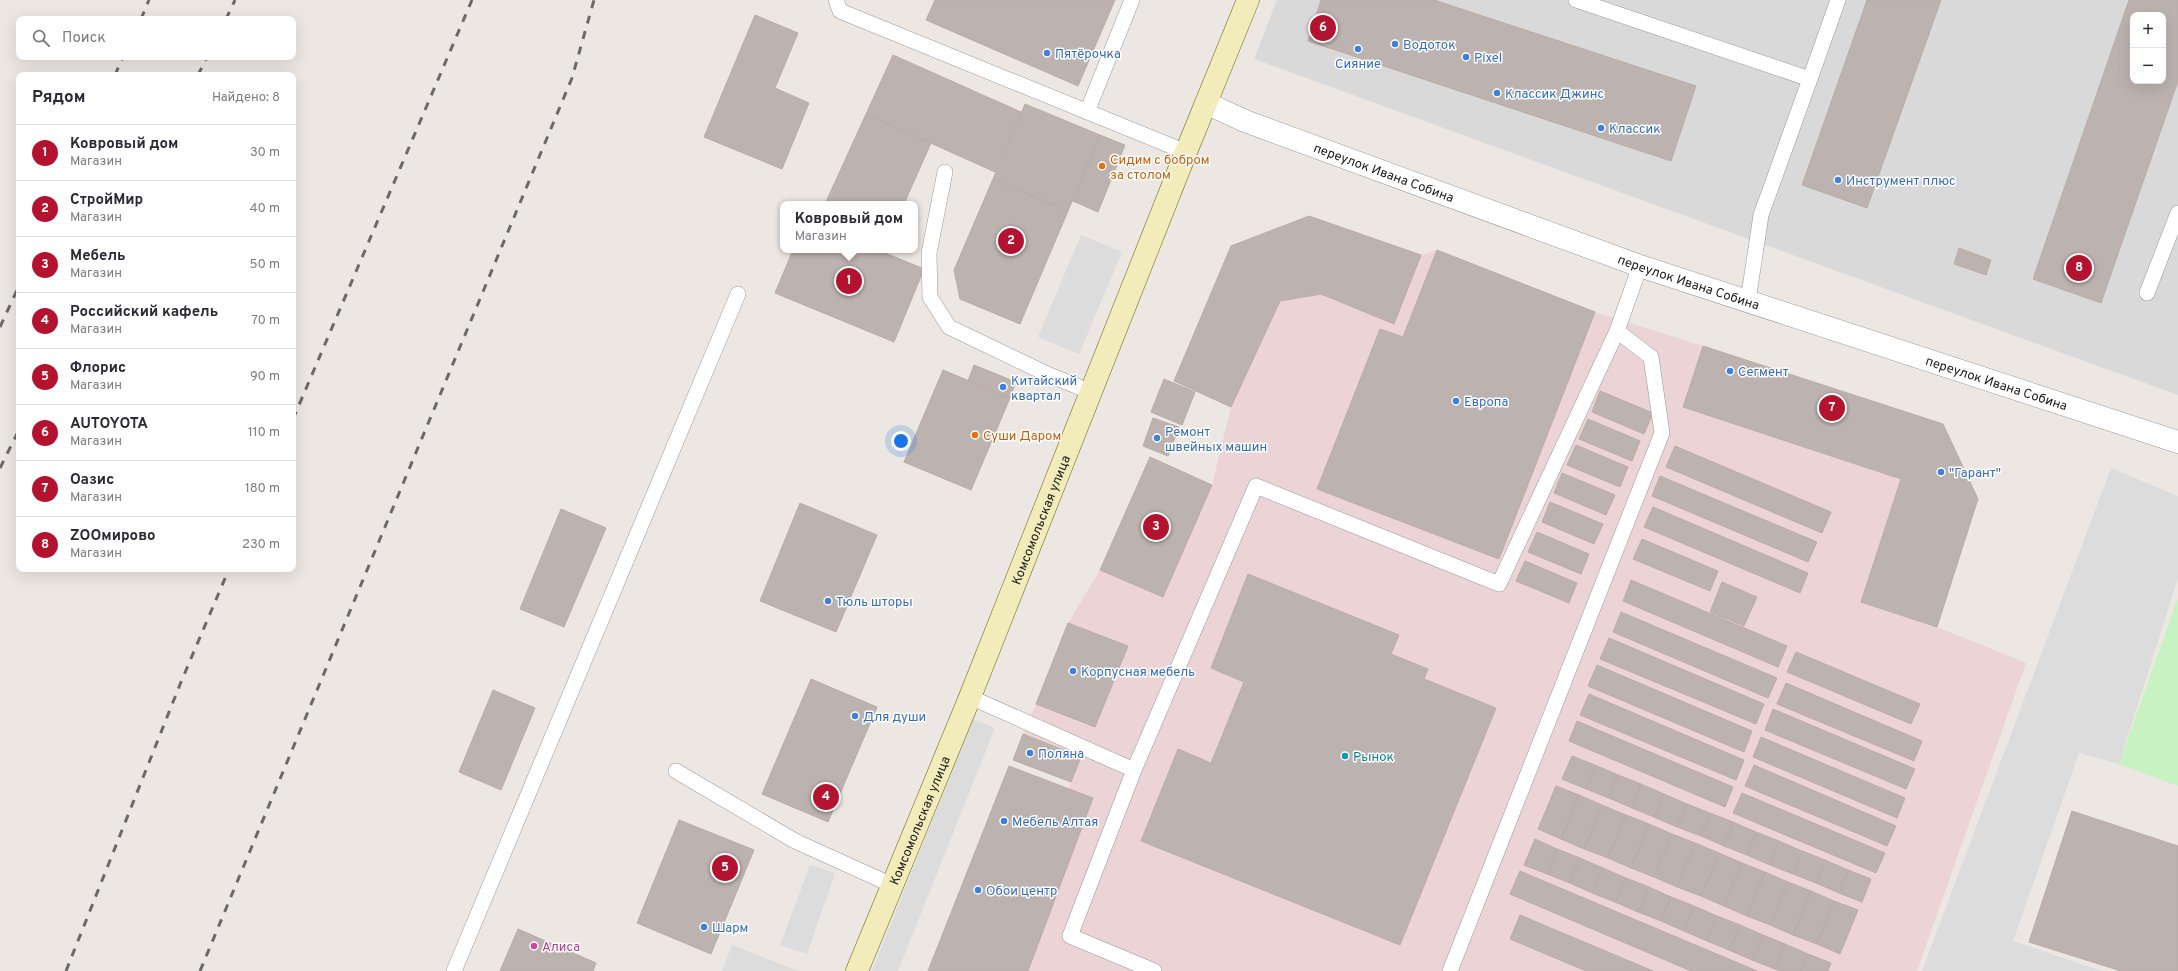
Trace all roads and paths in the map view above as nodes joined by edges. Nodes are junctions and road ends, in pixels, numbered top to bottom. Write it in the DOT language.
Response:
graph roads {
  1 [pos="836,0"];
  2 [pos="1132,0"];
  3 [pos="1248,0"];
  4 [pos="1576,0"];
  5 [pos="1838,0"];
  6 [pos="1810,79"];
  7 [pos="1206,103"];
  8 [pos="1087,112"];
  9 [pos="1186,152"];
  10 [pos="945,172"];
  11 [pos="2178,213"];
  12 [pos="1640,266"];
  13 [pos="2147,293"];
  14 [pos="738,294"];
  15 [pos="1748,301"];
  16 [pos="1616,331"];
  17 [pos="1091,392"];
  18 [pos="2178,442"];
  19 [pos="970,697"];
  20 [pos="1134,770"];
  21 [pos="676,771"];
  22 [pos="892,885"];
  23 [pos="454,971"];
  24 [pos="856,971"];
  25 [pos="1154,971"];
  26 [pos="1450,971"];
  1 -- 8 [label="lane"];
  2 -- 8 [label="lane"];
  3 -- 7 [label="main road, Комсомольская улица"];
  4 -- 6 [label="lane"];
  5 -- 6 [label="lane"];
  6 -- 15 [label="lane"];
  7 -- 9 [label="main road, Комсомольская улица"];
  7 -- 12 [label="street, переулок Ивана Собина"];
  8 -- 9 [label="lane"];
  9 -- 17 [label="main road, Комсомольская улица"];
  10 -- 17 [label="lane"];
  11 -- 13 [label="lane"];
  12 -- 15 [label="street, переулок Ивана Собина"];
  12 -- 16 [label="lane"];
  14 -- 23 [label="lane"];
  15 -- 18 [label="street, переулок Ивана Собина"];
  16 -- 20 [label="lane"];
  16 -- 26 [label="lane"];
  17 -- 19 [label="main road, Комсомольская улица"];
  19 -- 20 [label="lane"];
  19 -- 22 [label="main road, Комсомольская улица"];
  20 -- 25 [label="lane"];
  21 -- 22 [label="lane"];
  22 -- 24 [label="main road, Комсомольская улица"];
}
